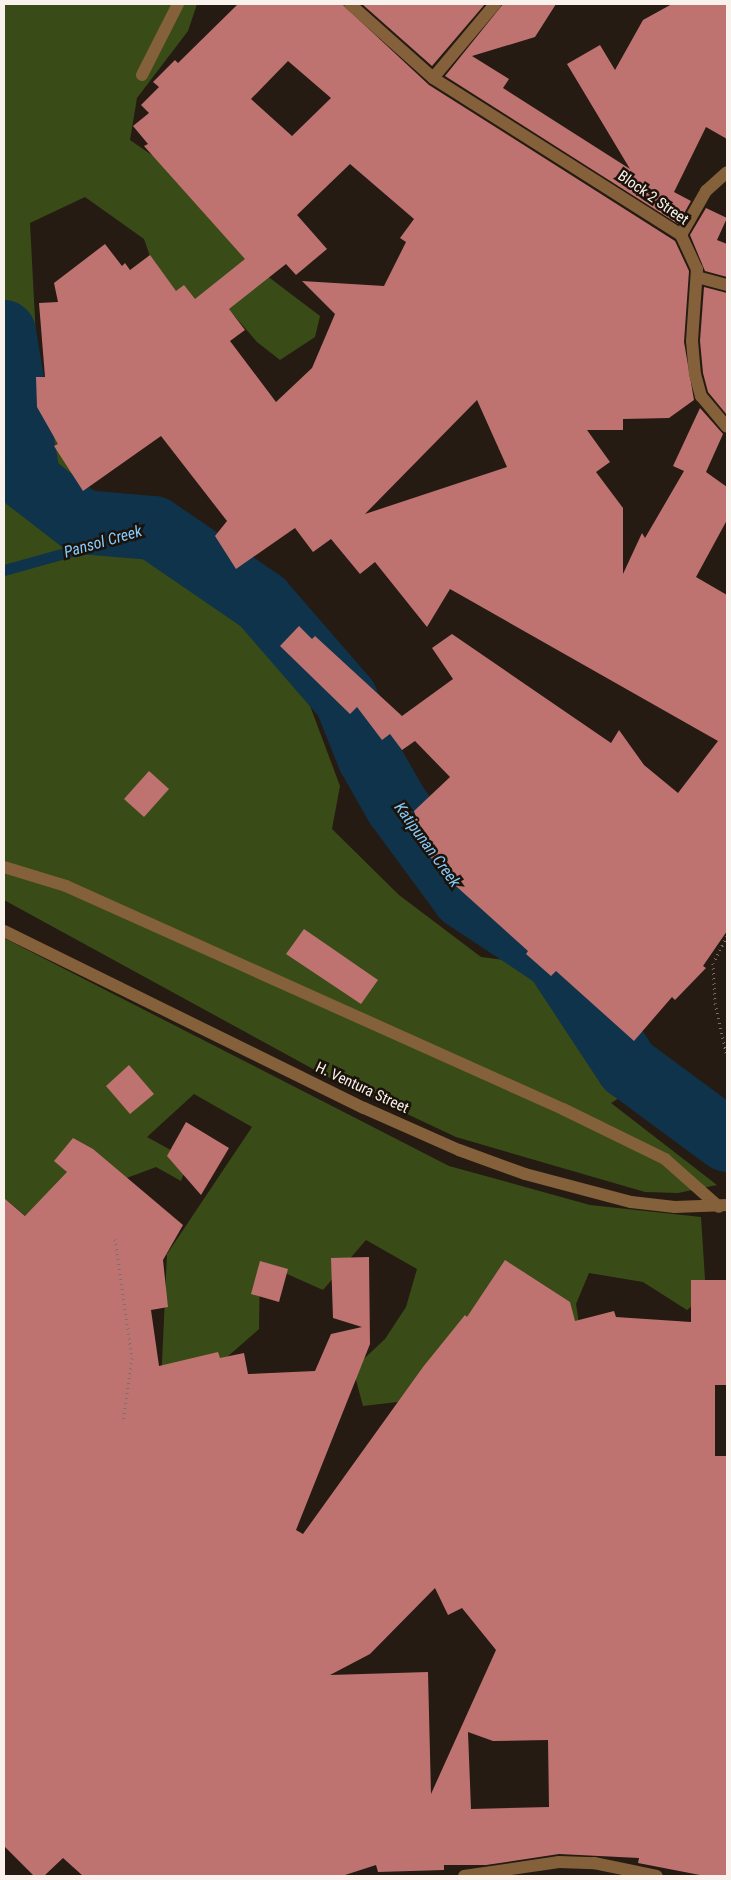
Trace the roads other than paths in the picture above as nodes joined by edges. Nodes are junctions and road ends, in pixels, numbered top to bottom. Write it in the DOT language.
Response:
graph roads {
  1 [pos="178,4"];
  2 [pos="350,4"];
  3 [pos="495,4"];
  4 [pos="142,75"];
  5 [pos="433,78"];
  6 [pos="727,172"];
  7 [pos="681,234"];
  8 [pos="697,277"];
  9 [pos="727,285"];
  10 [pos="727,427"];
  11 [pos="4,867"];
  12 [pos="4,932"];
  13 [pos="723,1206"];
  14 [pos="464,1876"];
  15 [pos="658,1876"];
  1 -- 4 [label="street"];
  2 -- 5 [label="street, Block 2 Street"];
  3 -- 5 [label="street"];
  5 -- 7 [label="street, Block 2 Street"];
  6 -- 7 [label="street"];
  7 -- 8 [label="street, Block 2 Street"];
  8 -- 9 [label="street"];
  8 -- 10 [label="street, Block 2 Street"];
  11 -- 13 [label="street"];
  12 -- 13 [label="street, H. Ventura Street"];
  14 -- 15 [label="street"];
}
